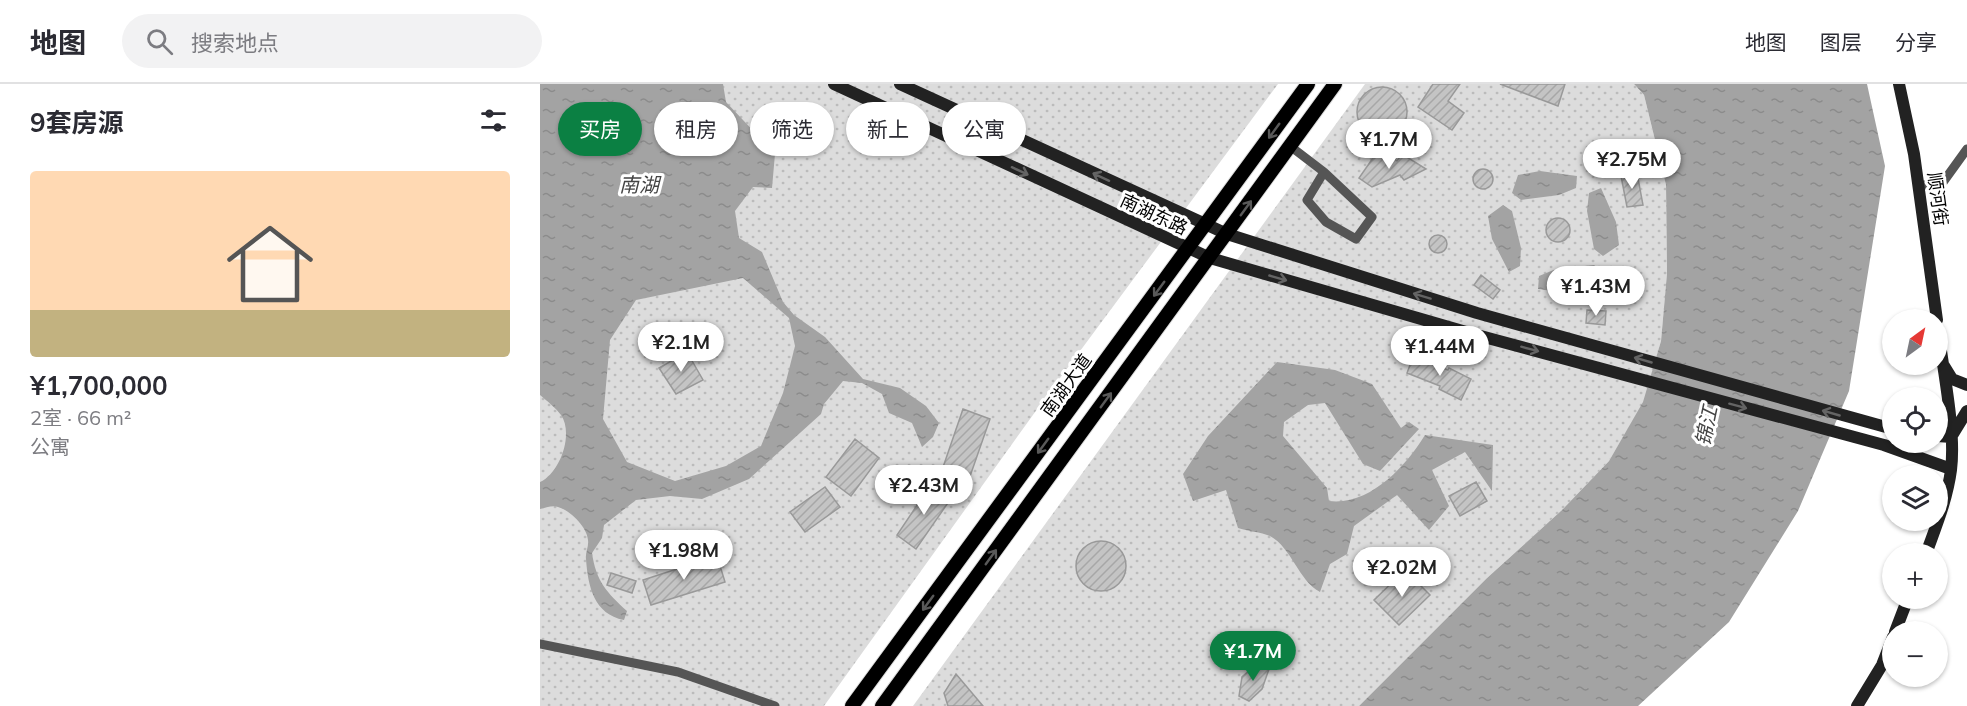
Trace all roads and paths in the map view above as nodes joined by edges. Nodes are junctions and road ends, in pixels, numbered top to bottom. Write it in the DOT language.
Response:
graph roads {
  1 [pos="834,84"];
  2 [pos="900,84"];
  3 [pos="1308,84"];
  4 [pos="1335,84"];
  5 [pos="1899,84"];
  6 [pos="1290,146"];
  7 [pos="1967,149"];
  8 [pos="1324,172"];
  9 [pos="1918,185"];
  10 [pos="1206,225"];
  11 [pos="1227,234"];
  12 [pos="1188,250"];
  13 [pos="1209,258"];
  14 [pos="1935,309"];
  15 [pos="1948,373"];
  16 [pos="1943,375"];
  17 [pos="1967,385"];
  18 [pos="1967,411"];
  19 [pos="1882,427"];
  20 [pos="1948,438"];
  21 [pos="1951,438"];
  22 [pos="1951,469"];
  23 [pos="1930,543"];
  24 [pos="540,644"];
  25 [pos="1882,665"];
  26 [pos="775,706"];
  27 [pos="852,706"];
  28 [pos="882,706"];
  29 [pos="1857,706"];
  1 -- 12 [label="main road, 南湖东路, one-way"];
  10 -- 2 [label="main road, 南湖东路, one-way"];
  3 -- 10 [label="main road, 南湖大道, one-way"];
  4 -- 6 [label="main road"];
  5 -- 9 [label="main road, 顺河街"];
  6 -- 8 [label="street"];
  11 -- 6 [label="main road, one-way"];
  7 -- 9 [label="street"];
  8 -- 8 [label="street"];
  9 -- 14 [label="main road, 顺河街"];
  10 -- 11 [label="main road, 南湖东路"];
  10 -- 12 [label="main road, 南湖大道"];
  11 -- 13 [label="main road"];
  19 -- 11 [label="main road, 南湖东路, one-way"];
  12 -- 13 [label="main road, 南湖东路"];
  12 -- 27 [label="main road, 南湖大道, one-way"];
  13 -- 22 [label="main road, 南湖东路, one-way"];
  28 -- 13 [label="main road, one-way"];
  15 -- 17 [label="main road"];
  16 -- 21 [label="main road"];
  18 -- 21 [label="main road"];
  20 -- 21 [label="main road"];
  21 -- 22 [label="main road"];
  22 -- 23 [label="main road"];
  24 -- 26 [label="street"];
  25 -- 29 [label="main road"];
}
